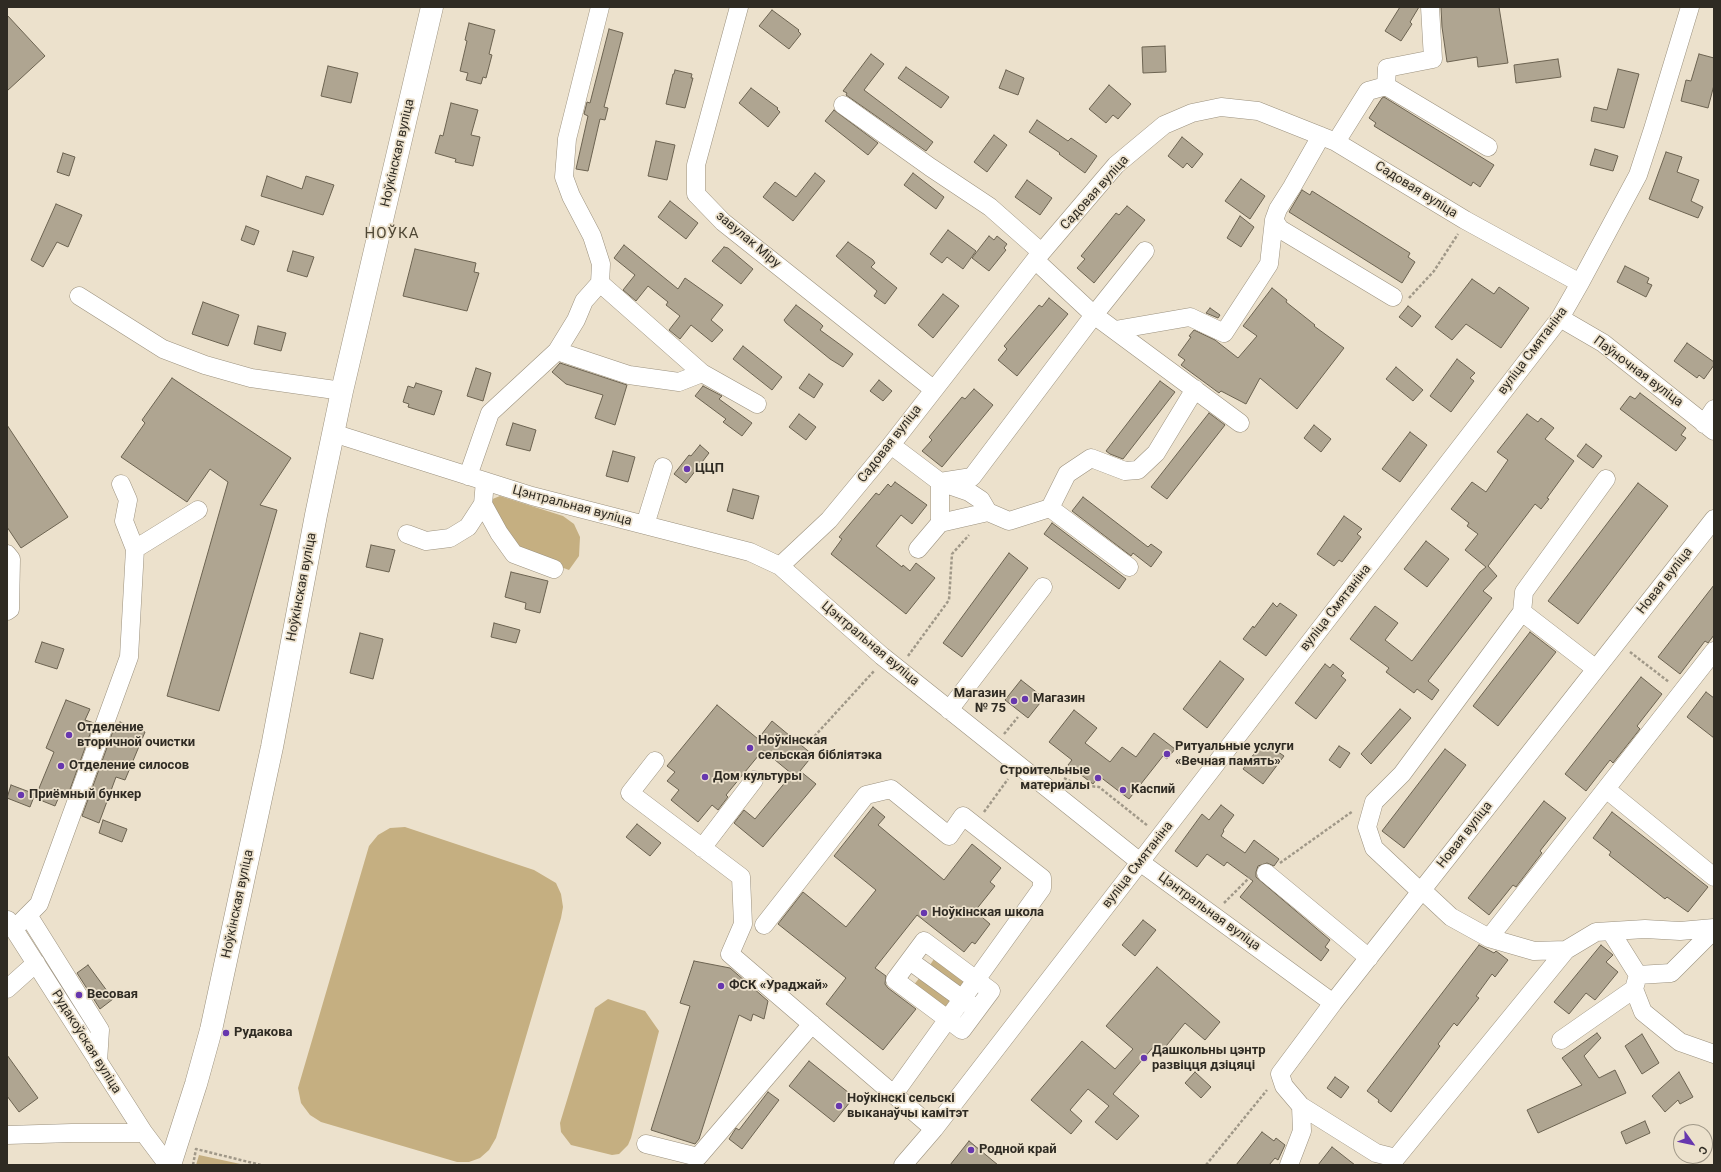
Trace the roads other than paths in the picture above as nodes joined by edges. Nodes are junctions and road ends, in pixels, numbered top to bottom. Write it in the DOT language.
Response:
graph roads {
  1 [pos="432,7"];
  2 [pos="600,7"];
  3 [pos="739,7"];
  4 [pos="1430,7"];
  5 [pos="1690,7"];
  6 [pos="1386,86"];
  7 [pos="843,105"];
  8 [pos="1328,139"];
  9 [pos="1488,147"];
  10 [pos="1274,220"];
  11 [pos="1145,251"];
  12 [pos="1038,256"];
  13 [pos="600,283"];
  14 [pos="1580,283"];
  15 [pos="79,296"];
  16 [pos="1393,297"];
  17 [pos="1094,315"];
  18 [pos="1560,318"];
  19 [pos="1115,330"];
  20 [pos="557,350"];
  21 [pos="702,373"];
  22 [pos="933,389"];
  23 [pos="1195,389"];
  24 [pos="342,392"];
  25 [pos="757,404"];
  26 [pos="1711,421"];
  27 [pos="1240,423"];
  28 [pos="333,433"];
  29 [pos="891,445"];
  30 [pos="664,467"];
  31 [pos="468,476"];
  32 [pos="1606,479"];
  33 [pos="485,481"];
  34 [pos="940,482"];
  35 [pos="121,484"];
  36 [pos="483,504"];
  37 [pos="1050,508"];
  38 [pos="198,510"];
  39 [pos="988,512"];
  40 [pos="940,523"];
  41 [pos="1712,525"];
  42 [pos="645,526"];
  43 [pos="407,534"];
  44 [pos="135,549"];
  45 [pos="918,549"];
  46 [pos="7,554"];
  47 [pos="780,566"];
  48 [pos="1129,567"];
  49 [pos="554,569"];
  50 [pos="1043,586"];
  51 [pos="7,612"];
  52 [pos="1522,612"];
  53 [pos="1714,651"];
  54 [pos="1596,669"];
  55 [pos="1708,672"];
  56 [pos="949,710"];
  57 [pos="655,761"];
  58 [pos="754,780"];
  59 [pos="1606,789"];
  60 [pos="702,848"];
  61 [pos="1140,862"];
  62 [pos="1266,873"];
  63 [pos="1714,877"];
  64 [pos="1422,891"];
  65 [pos="28,915"];
  66 [pos="10,923"];
  67 [pos="764,925"];
  68 [pos="1714,929"];
  69 [pos="1611,932"];
  70 [pos="1489,938"];
  71 [pos="1566,950"];
  72 [pos="1369,958"];
  73 [pos="910,961"];
  74 [pos="36,963"];
  75 [pos="976,979"];
  76 [pos="1636,982"];
  77 [pos="7,989"];
  78 [pos="962,999"];
  79 [pos="1333,1003"];
  80 [pos="977,1010"];
  81 [pos="947,1019"];
  82 [pos="812,1024"];
  83 [pos="1562,1040"];
  84 [pos="1714,1054"];
  85 [pos="98,1062"];
  86 [pos="894,1094"];
  87 [pos="1301,1106"];
  88 [pos="934,1129"];
  89 [pos="144,1133"];
  90 [pos="7,1135"];
  91 [pos="646,1144"];
  92 [pos="169,1165"];
  93 [pos="903,1165"];
  94 [pos="1289,1165"];
  1 -- 24 [label="main road, Ноўкінская вуліца"];
  2 -- 13 [label="street"];
  3 -- 22 [label="street, завулак Міру"];
  4 -- 6 [label="street"];
  5 -- 14 [label="street, вуліца Смятаніна"];
  6 -- 8 [label="street"];
  6 -- 9 [label="street"];
  7 -- 12 [label="street"];
  8 -- 10 [label="street"];
  8 -- 12 [label="street, Садовая вуліца"];
  8 -- 14 [label="street, Садовая вуліца"];
  10 -- 16 [label="street"];
  10 -- 19 [label="street"];
  11 -- 17 [label="street"];
  12 -- 17 [label="street"];
  12 -- 22 [label="street, Садовая вуліца"];
  13 -- 20 [label="street"];
  13 -- 21 [label="street"];
  14 -- 18 [label="street, вуліца Смятаніна"];
  15 -- 24 [label="street"];
  17 -- 19 [label="street"];
  17 -- 34 [label="street"];
  18 -- 26 [label="street, Паўночная вуліца"];
  18 -- 61 [label="street, вуліца Смятаніна"];
  19 -- 23 [label="street"];
  20 -- 21 [label="street"];
  20 -- 31 [label="street"];
  21 -- 25 [label="street"];
  22 -- 29 [label="street, Садовая вуліца"];
  23 -- 27 [label="street"];
  23 -- 37 [label="street"];
  24 -- 28 [label="main road, Ноўкінская вуліца"];
  28 -- 31 [label="street, Цэнтральная вуліца"];
  28 -- 92 [label="main road, Ноўкінская вуліца"];
  29 -- 34 [label="street"];
  29 -- 47 [label="street, Садовая вуліца"];
  30 -- 42 [label="street"];
  31 -- 33 [label="street, Цэнтральная вуліца"];
  32 -- 52 [label="street"];
  33 -- 36 [label="street"];
  33 -- 42 [label="street, Цэнтральная вуліца"];
  34 -- 39 [label="street"];
  34 -- 40 [label="street"];
  35 -- 44 [label="street"];
  36 -- 43 [label="street"];
  36 -- 49 [label="street"];
  37 -- 39 [label="street"];
  37 -- 48 [label="street"];
  38 -- 44 [label="street"];
  39 -- 40 [label="street"];
  40 -- 45 [label="street"];
  41 -- 54 [label="street, Новая вуліца"];
  42 -- 47 [label="street, Цэнтральная вуліца"];
  44 -- 65 [label="street"];
  46 -- 51 [label="street"];
  47 -- 56 [label="street, Цэнтральная вуліца"];
  50 -- 56 [label="street"];
  52 -- 54 [label="street"];
  52 -- 64 [label="street"];
  53 -- 55 [label="street"];
  54 -- 64 [label="street, Новая вуліца"];
  55 -- 59 [label="street"];
  56 -- 61 [label="street, Цэнтральная вуліца"];
  57 -- 60 [label="street"];
  58 -- 60 [label="street"];
  59 -- 63 [label="street"];
  59 -- 70 [label="street"];
  60 -- 82 [label="street"];
  61 -- 79 [label="street, Цэнтральная вуліца"];
  61 -- 88 [label="street, вуліца Смятаніна"];
  62 -- 72 [label="street"];
  64 -- 70 [label="street"];
  64 -- 72 [label="street, Новая вуліца"];
  65 -- 66 [label="street"];
  65 -- 85 [label="street"];
  66 -- 74 [label="street, Рудакоўская вуліца"];
  67 -- 75 [label="street"];
  68 -- 69 [label="street"];
  68 -- 76 [label="street"];
  69 -- 71 [label="street"];
  69 -- 76 [label="street"];
  70 -- 71 [label="street"];
  71 -- 87 [label="street"];
  72 -- 79 [label="street, Новая вуліца"];
  73 -- 75 [label="street"];
  73 -- 78 [label="street"];
  73 -- 81 [label="street"];
  74 -- 77 [label="street"];
  74 -- 85 [label="street, Рудакоўская вуліца"];
  75 -- 78 [label="street"];
  75 -- 80 [label="street"];
  76 -- 83 [label="street"];
  76 -- 84 [label="street"];
  78 -- 80 [label="street"];
  78 -- 81 [label="street"];
  79 -- 87 [label="street, Новая вуліца"];
  80 -- 81 [label="street"];
  81 -- 86 [label="street"];
  82 -- 86 [label="street"];
  82 -- 91 [label="street"];
  85 -- 89 [label="street, Рудакоўская вуліца"];
  86 -- 88 [label="street"];
  87 -- 94 [label="street"];
  88 -- 93 [label="street, вуліца Смятаніна"];
  89 -- 90 [label="street"];
  89 -- 92 [label="street, Рудакоўская вуліца"];
}
